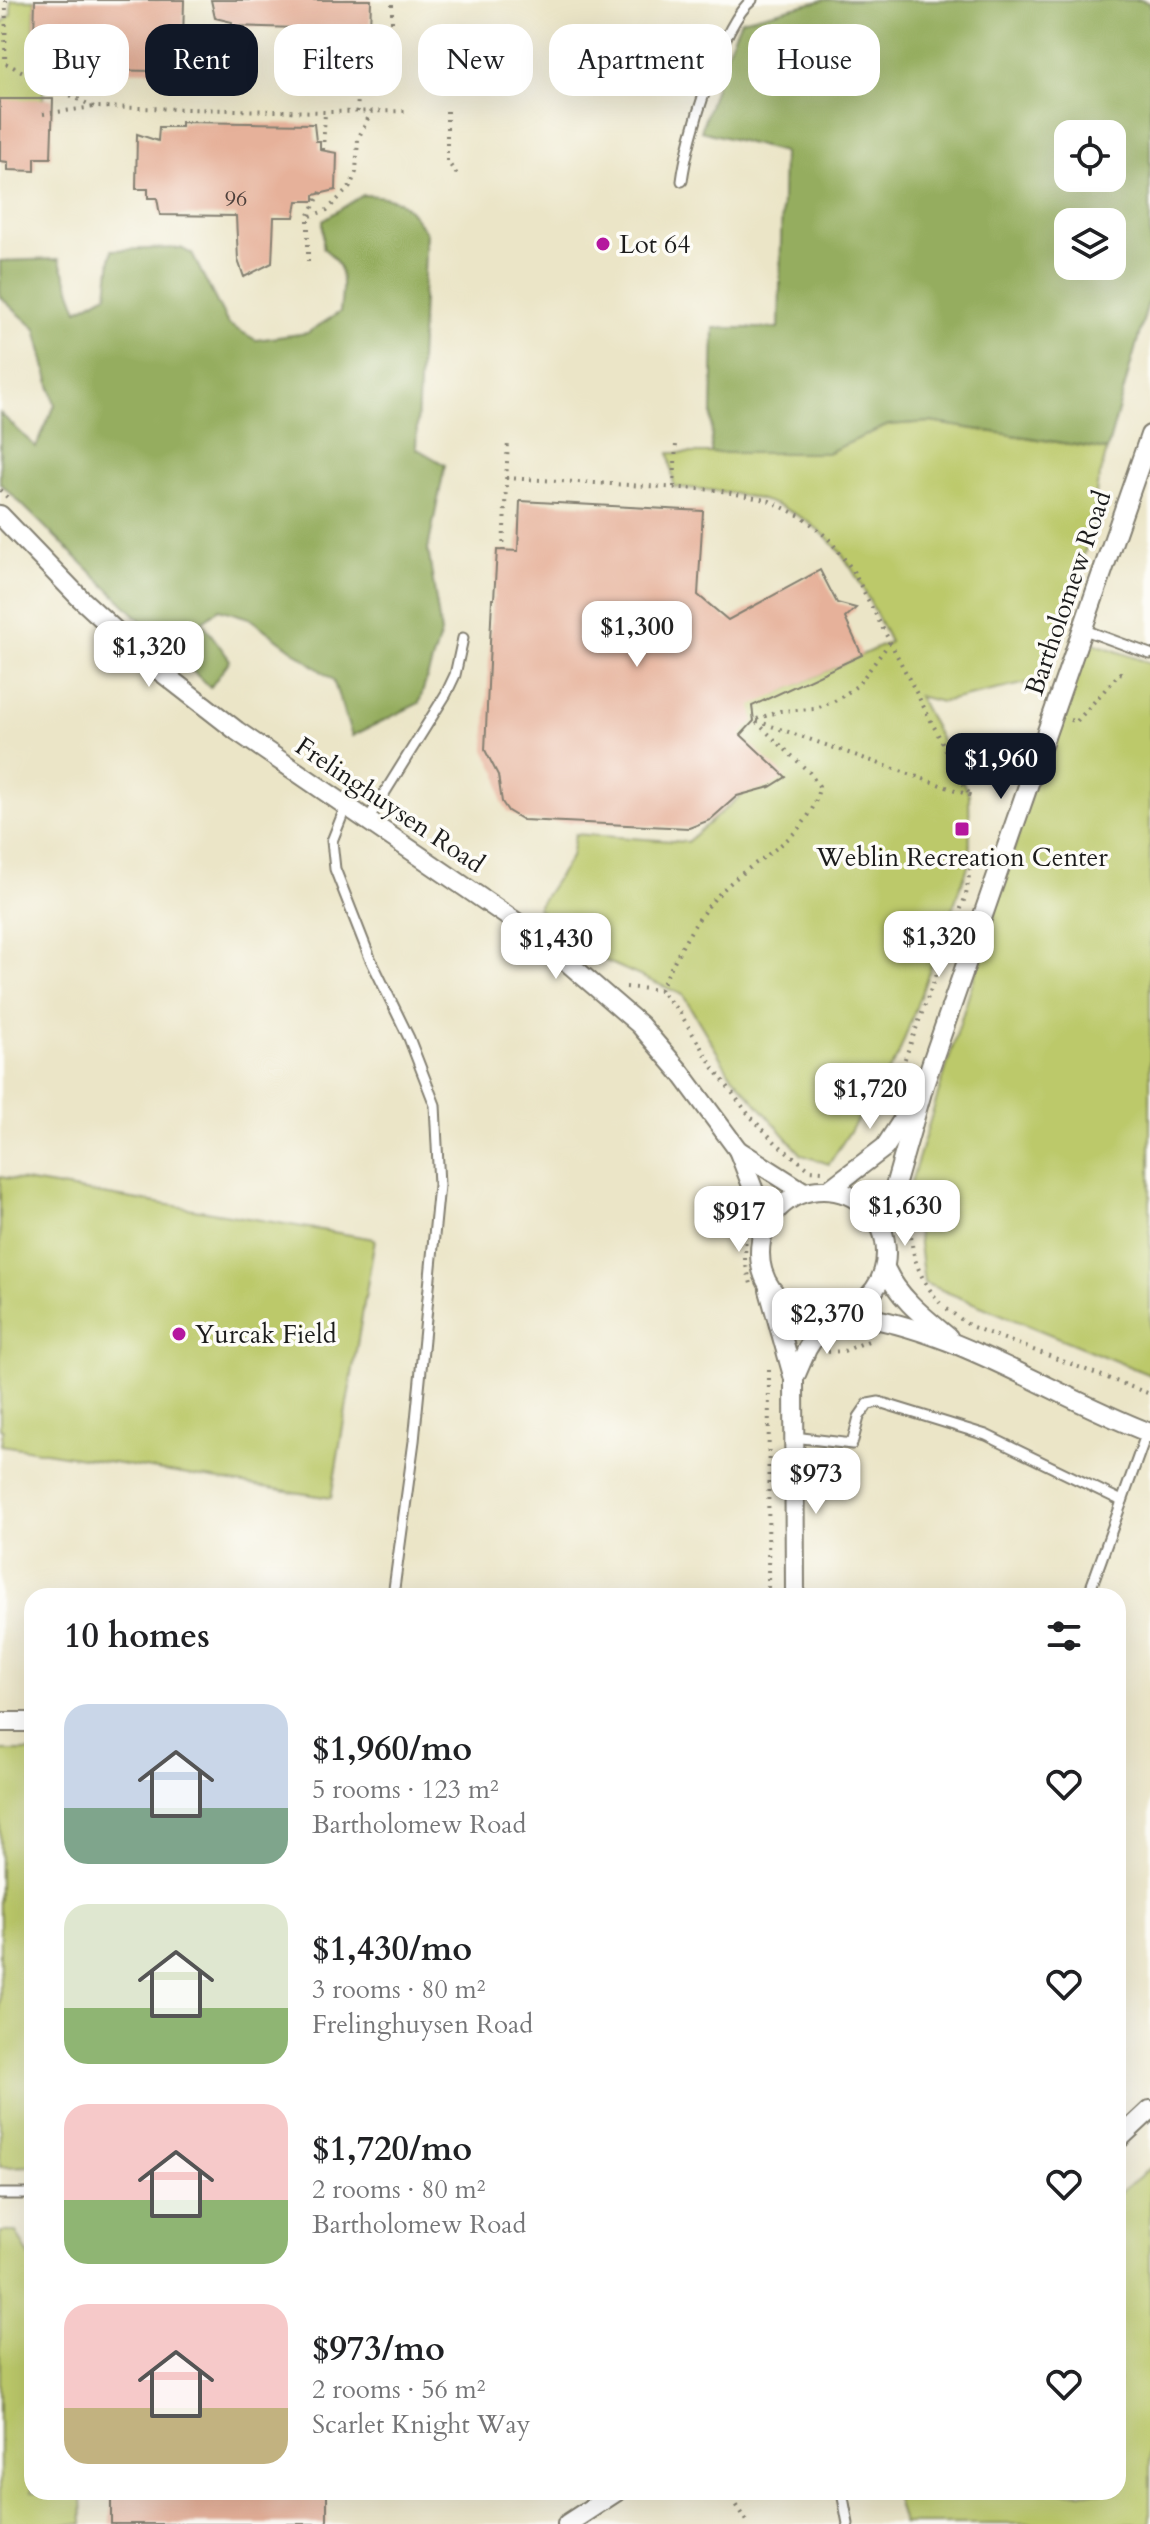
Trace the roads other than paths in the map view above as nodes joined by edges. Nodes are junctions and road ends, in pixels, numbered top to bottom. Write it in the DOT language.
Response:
graph roads {
  1 [pos="752,0"];
  2 [pos="732,25"];
  3 [pos="705,96"];
  4 [pos="682,181"];
  5 [pos="1150,435"];
  6 [pos="5,508"];
  7 [pos="1082,629"];
  8 [pos="463,638"];
  9 [pos="1150,654"];
  10 [pos="346,806"];
  11 [pos="367,821"];
  12 [pos="924,1085"];
  13 [pos="738,1150"];
  14 [pos="830,1189"];
  15 [pos="804,1192"];
  16 [pos="767,1224"];
  17 [pos="883,1228"];
  18 [pos="886,1270"];
  19 [pos="760,1287"];
  20 [pos="836,1315"];
  21 [pos="956,1344"];
  22 [pos="794,1379"];
  23 [pos="1148,1433"];
  24 [pos="794,1437"];
  25 [pos="1122,1501"];
  26 [pos="394,1588"];
  27 [pos="795,1588"];
  28 [pos="1091,1588"];
  29 [pos="0,1722"];
  30 [pos="24,1722"];
  31 [pos="1150,2110"];
  32 [pos="1126,2132"];
  33 [pos="0,2194"];
  34 [pos="24,2194"];
  35 [pos="604,2500"];
  36 [pos="844,2500"];
  37 [pos="567,2524"];
  38 [pos="848,2524"];
  1 -- 2 [label="lane"];
  3 -- 4 [label="lane"];
  5 -- 7 [label="street, Bartholomew Road"];
  6 -- 10 [label="street, Frelinghuysen Road"];
  7 -- 9 [label="lane"];
  7 -- 12 [label="street, Bartholomew Road"];
  8 -- 11 [label="lane"];
  10 -- 11 [label="street, Frelinghuysen Road"];
  10 -- 26 [label="lane"];
  11 -- 13 [label="street, Frelinghuysen Road"];
  12 -- 14 [label="street, Bartholomew Road"];
  12 -- 17 [label="street, Bartholomew Road"];
  13 -- 15 [label="street, Frelinghuysen Road"];
  13 -- 16 [label="street, Frelinghuysen Road"];
  14 -- 15 [label="street"];
  14 -- 17 [label="street"];
  15 -- 16 [label="street"];
  16 -- 19 [label="street"];
  17 -- 18 [label="street"];
  18 -- 20 [label="street"];
  18 -- 21 [label="street"];
  19 -- 20 [label="street"];
  19 -- 22 [label="street"];
  20 -- 21 [label="street"];
  20 -- 22 [label="street"];
  21 -- 23 [label="street"];
  22 -- 24 [label="street"];
  23 -- 25 [label="lane"];
  24 -- 25 [label="lane"];
  24 -- 27 [label="street"];
  25 -- 28 [label="lane"];
  29 -- 30 [label="street"];
  31 -- 32 [label="street"];
  33 -- 34 [label="lane"];
  35 -- 37 [label="street"];
  36 -- 38 [label="lane"];
}
